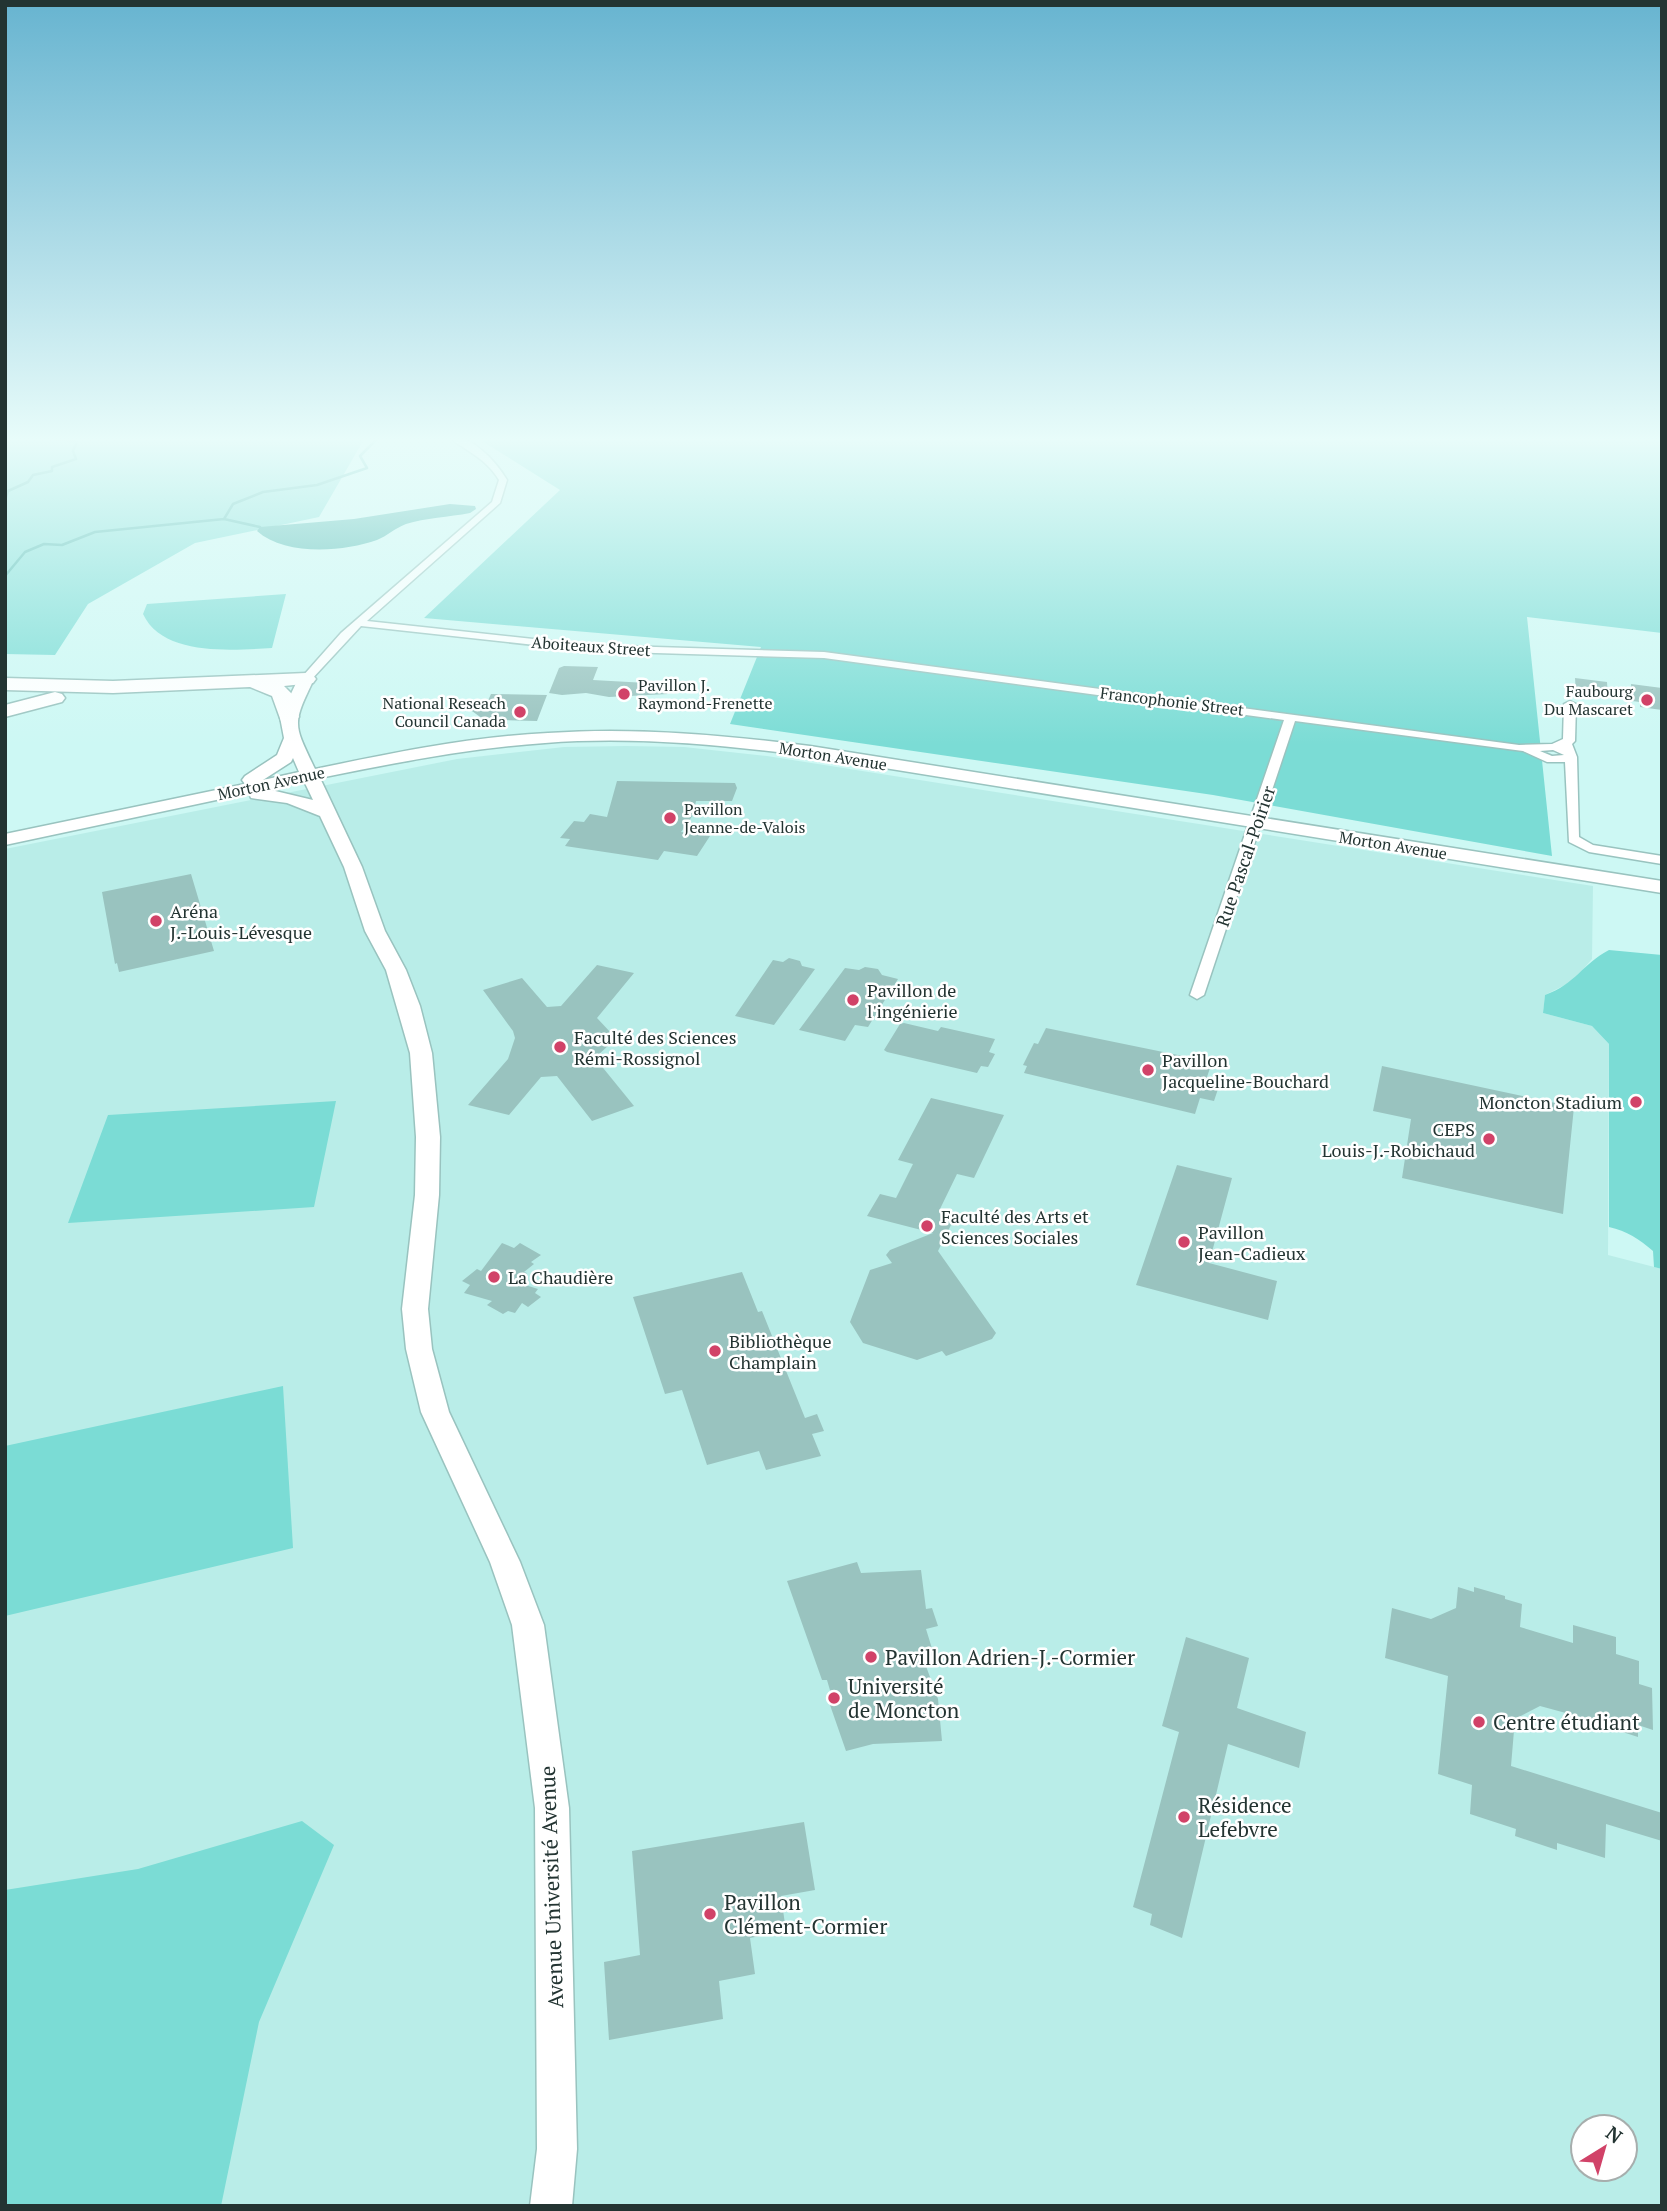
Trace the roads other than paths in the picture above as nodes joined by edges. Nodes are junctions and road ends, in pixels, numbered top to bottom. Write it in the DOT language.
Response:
graph roads {
  1 [pos="455,539"];
  2 [pos="359,623"];
  3 [pos="824,655"];
  4 [pos="306,679"];
  5 [pos="252,681"];
  6 [pos="12,697"];
  7 [pos="1570,704"];
  8 [pos="1291,716"];
  9 [pos="288,717"];
  10 [pos="292,738"];
  11 [pos="1564,754"];
  12 [pos="377,761"];
  13 [pos="308,776"];
  14 [pos="223,793"];
  15 [pos="328,813"];
  16 [pos="1257,824"];
  17 [pos="5,840"];
  18 [pos="1662,860"];
  19 [pos="1662,887"];
  20 [pos="1197,995"];
  21 [pos="551,2206"];
  1 -- 2 [label="street"];
  2 -- 3 [label="street, Aboiteaux Street"];
  2 -- 4 [label="street"];
  3 -- 8 [label="street, Francophonie Street"];
  4 -- 5 [label="highway"];
  4 -- 9 [label="street"];
  5 -- 6 [label="highway"];
  5 -- 9 [label="highway"];
  7 -- 11 [label="street"];
  8 -- 11 [label="street, Francophonie Street"];
  8 -- 16 [label="street, Rue Pascal-Poirier"];
  9 -- 10 [label="street, Avenue Université Avenue"];
  10 -- 12 [label="street"];
  10 -- 13 [label="street, Avenue Université Avenue"];
  10 -- 14 [label="street"];
  11 -- 18 [label="street"];
  12 -- 13 [label="street, Morton Avenue"];
  12 -- 15 [label="street"];
  12 -- 16 [label="street, Morton Avenue"];
  13 -- 14 [label="street, Morton Avenue"];
  13 -- 15 [label="street, Avenue Université Avenue"];
  14 -- 15 [label="street"];
  14 -- 17 [label="street, Morton Avenue"];
  15 -- 21 [label="street, Avenue Université Avenue"];
  16 -- 19 [label="street, Morton Avenue"];
  16 -- 20 [label="street, Rue Pascal-Poirier"];
}
